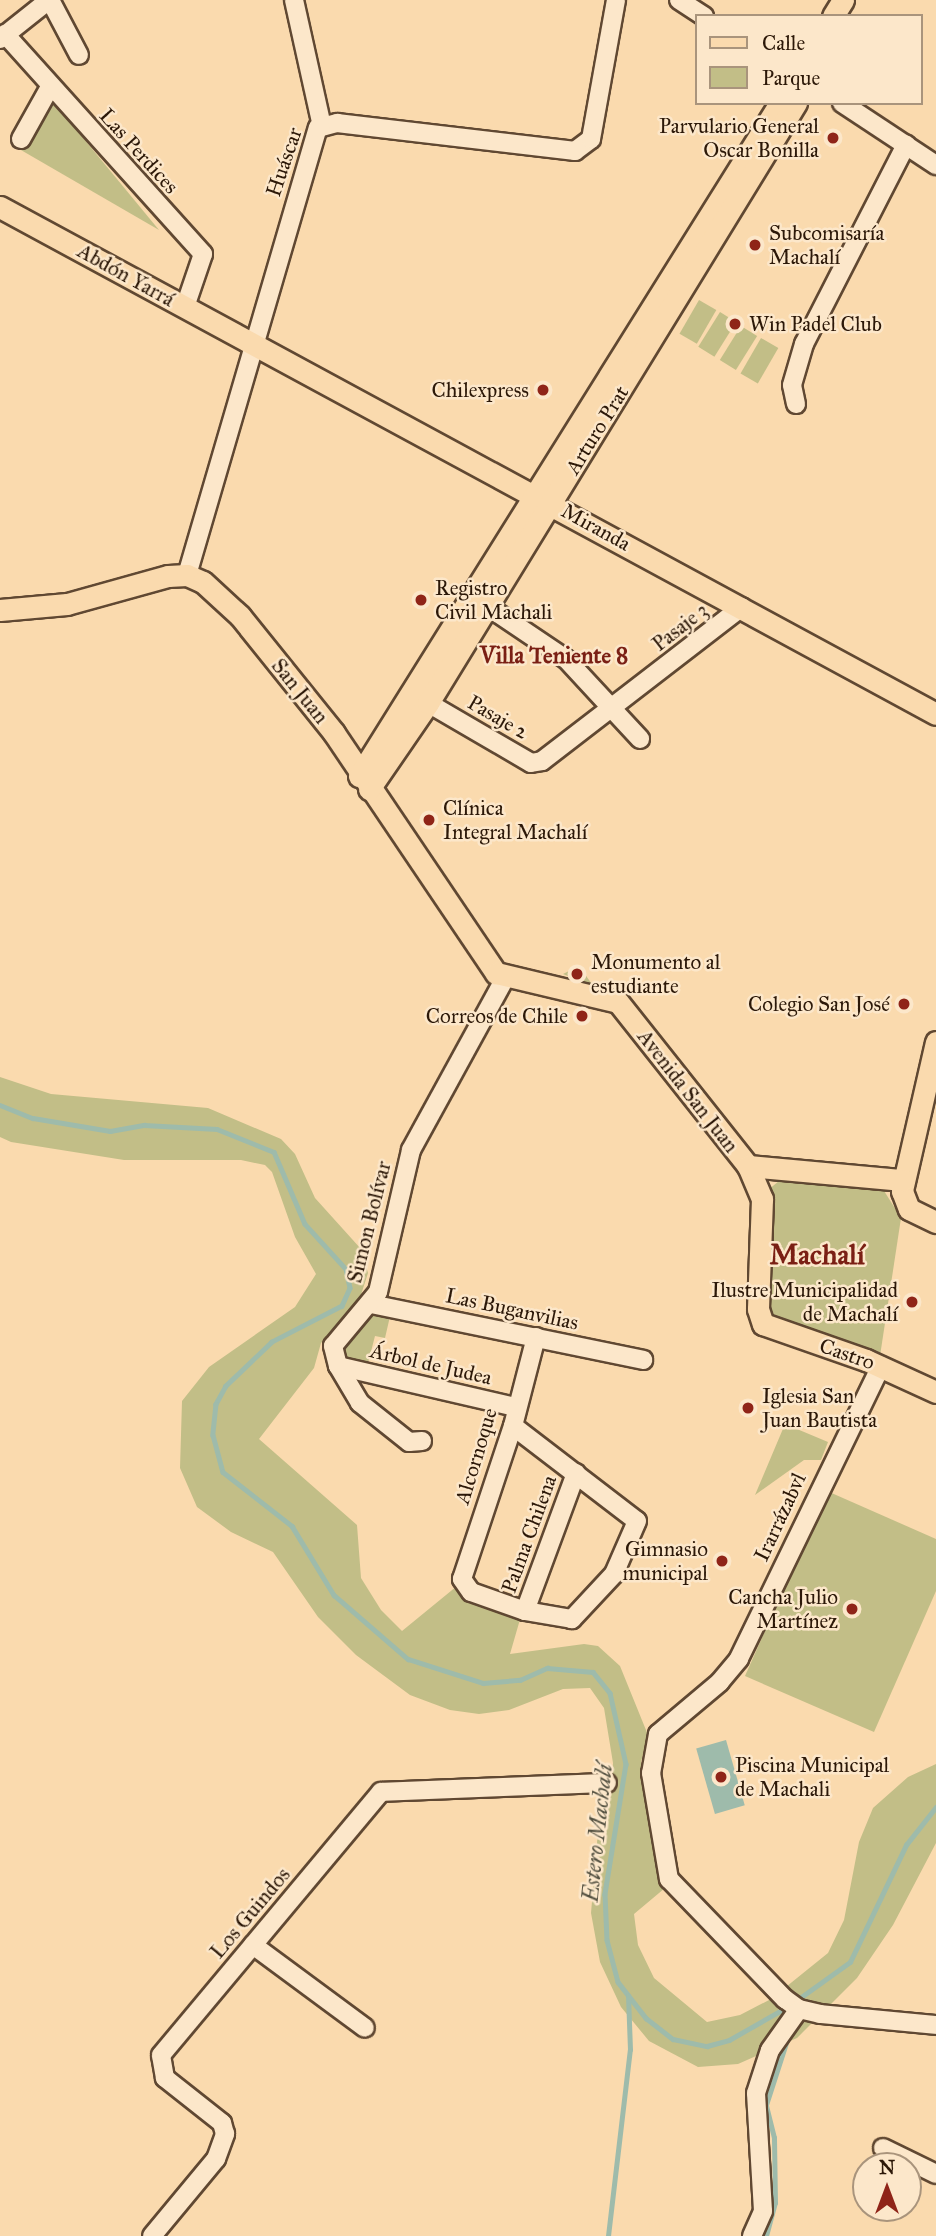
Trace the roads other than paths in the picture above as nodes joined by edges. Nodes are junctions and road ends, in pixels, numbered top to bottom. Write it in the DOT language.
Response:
graph roads {
  1 [pos="50,0"];
  2 [pos="294,0"];
  3 [pos="616,0"];
  4 [pos="679,0"];
  5 [pos="701,14"];
  6 [pos="2,37"];
  7 [pos="79,55"];
  8 [pos="50,87"];
  9 [pos="779,105"];
  10 [pos="795,105"];
  11 [pos="845,105"];
  12 [pos="321,126"];
  13 [pos="21,139"];
  14 [pos="906,145"];
  15 [pos="936,165"];
  16 [pos="0,206"];
  17 [pos="185,307"];
  18 [pos="253,344"];
  19 [pos="796,404"];
  20 [pos="544,499"];
  21 [pos="187,575"];
  22 [pos="487,606"];
  23 [pos="742,607"];
  24 [pos="0,610"];
  25 [pos="428,703"];
  26 [pos="612,709"];
  27 [pos="936,713"];
  28 [pos="640,739"];
  29 [pos="364,783"];
  30 [pos="506,978"];
  31 [pos="936,1042"];
  32 [pos="748,1167"];
  33 [pos="903,1181"];
  34 [pos="936,1222"];
  35 [pos="371,1304"];
  36 [pos="536,1337"];
  37 [pos="643,1360"];
  38 [pos="338,1366"];
  39 [pos="881,1366"];
  40 [pos="936,1392"];
  41 [pos="514,1407"];
  42 [pos="513,1426"];
  43 [pos="422,1441"];
  44 [pos="576,1473"];
  45 [pos="525,1611"];
  46 [pos="607,1783"];
  47 [pos="253,1944"];
  48 [pos="794,2005"];
  49 [pos="936,2025"];
  50 [pos="365,2028"];
  51 [pos="883,2148"];
  52 [pos="936,2174"];
  53 [pos="152,2236"];
  54 [pos="752,2236"];
  1 -- 6 [label="street"];
  1 -- 7 [label="street"];
  2 -- 12 [label="street"];
  3 -- 12 [label="street, Huáscar"];
  4 -- 5 [label="street"];
  6 -- 8 [label="street, Las Perdices"];
  8 -- 13 [label="street"];
  8 -- 17 [label="street, Las Perdices"];
  9 -- 20 [label="main road, Arturo Prat"];
  10 -- 20 [label="main road, Arturo Prat"];
  11 -- 14 [label="street"];
  12 -- 18 [label="street, Huáscar"];
  14 -- 15 [label="street"];
  14 -- 19 [label="street"];
  16 -- 17 [label="main road, Abdón Yarrá"];
  17 -- 18 [label="main road, Abdón Yarrá"];
  18 -- 20 [label="main road, Miranda"];
  18 -- 21 [label="street, Huáscar"];
  20 -- 22 [label="main road, Arturo Prat"];
  20 -- 23 [label="main road, Miranda"];
  20 -- 29 [label="main road, Arturo Prat"];
  21 -- 24 [label="main road"];
  21 -- 29 [label="main road, San Juan"];
  22 -- 25 [label="main road, Arturo Prat"];
  22 -- 26 [label="street"];
  23 -- 26 [label="street, Pasaje 3"];
  23 -- 27 [label="main road, Miranda"];
  25 -- 26 [label="street, Pasaje 2"];
  25 -- 29 [label="main road, Arturo Prat"];
  26 -- 28 [label="street"];
  29 -- 30 [label="main road, San Juan"];
  30 -- 32 [label="main road, Avenida San Juan"];
  30 -- 35 [label="street, Simon Bolívar"];
  31 -- 33 [label="main road"];
  32 -- 33 [label="main road, Avenida San Juan"];
  32 -- 39 [label="main road, Castro"];
  33 -- 34 [label="main road"];
  35 -- 36 [label="street, Las Buganvilias"];
  35 -- 38 [label="street, Simon Bolívar"];
  36 -- 37 [label="street, Las Buganvilias"];
  36 -- 41 [label="street, Alcornoque"];
  38 -- 41 [label="street, Árbol de Judea"];
  38 -- 43 [label="street"];
  39 -- 40 [label="main road, Castro"];
  39 -- 48 [label="street, Irarrázabvl"];
  41 -- 42 [label="street, Alcornoque"];
  42 -- 44 [label="street"];
  42 -- 45 [label="street, Alcornoque"];
  44 -- 45 [label="street, Palma Chilena"];
  44 -- 45 [label="street"];
  46 -- 47 [label="street, Los Guindos"];
  47 -- 50 [label="street"];
  47 -- 53 [label="street, Los Guindos"];
  48 -- 49 [label="street"];
  48 -- 54 [label="street"];
  51 -- 52 [label="street"];
}
